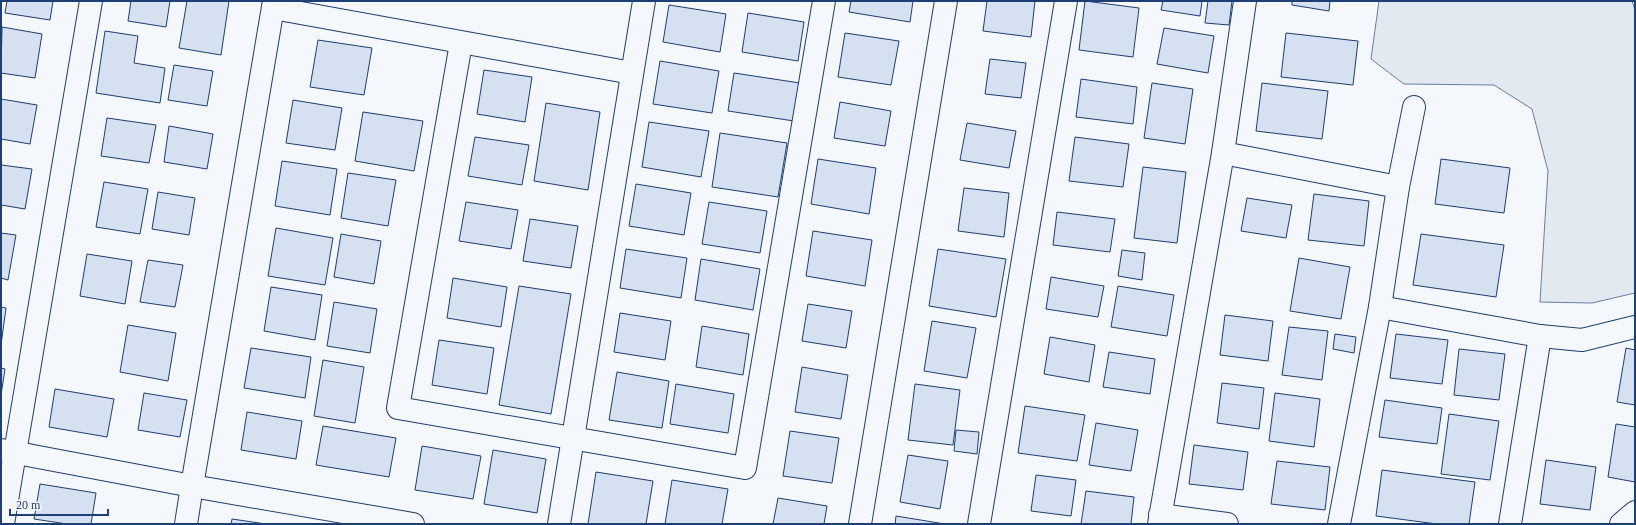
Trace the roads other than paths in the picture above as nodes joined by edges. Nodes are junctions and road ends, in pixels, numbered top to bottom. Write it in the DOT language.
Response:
graph roads {
  1 [pos="91,1"];
  2 [pos="644,1"];
  3 [pos="824,1"];
  4 [pos="946,1"];
  5 [pos="1066,1"];
  6 [pos="1245,1"];
  7 [pos="273,4"];
  8 [pos="461,44"];
  9 [pos="632,73"];
  10 [pos="1414,107"];
  11 [pos="1223,153"];
  12 [pos="1398,188"];
  13 [pos="1380,307"];
  14 [pos="1635,327"];
  15 [pos="1540,336"];
  16 [pos="573,439"];
  17 [pos="8,451"];
  18 [pos="192,486"];
  19 [pos="1635,512"];
  20 [pos="1160,520"];
  21 [pos="3,524"];
  22 [pos="186,524"];
  23 [pos="413,524"];
  24 [pos="559,524"];
  25 [pos="860,524"];
  26 [pos="979,524"];
  27 [pos="1227,524"];
  28 [pos="1340,524"];
  29 [pos="1510,524"];
  30 [pos="1621,524"];
  1 -- 17 [label="street"];
  2 -- 9 [label="street"];
  3 -- 16 [label="street"];
  4 -- 25 [label="street"];
  5 -- 26 [label="street"];
  6 -- 11 [label="street"];
  7 -- 8 [label="street"];
  7 -- 18 [label="street"];
  8 -- 9 [label="street"];
  8 -- 16 [label="street"];
  9 -- 16 [label="street"];
  10 -- 12 [label="street"];
  11 -- 12 [label="street"];
  11 -- 20 [label="street"];
  12 -- 13 [label="street"];
  13 -- 15 [label="street"];
  13 -- 28 [label="street"];
  14 -- 15 [label="street"];
  15 -- 29 [label="street"];
  16 -- 24 [label="street"];
  17 -- 18 [label="street"];
  17 -- 21 [label="street"];
  18 -- 22 [label="street"];
  18 -- 23 [label="street"];
  19 -- 30 [label="street"];
  20 -- 27 [label="street"];
}
